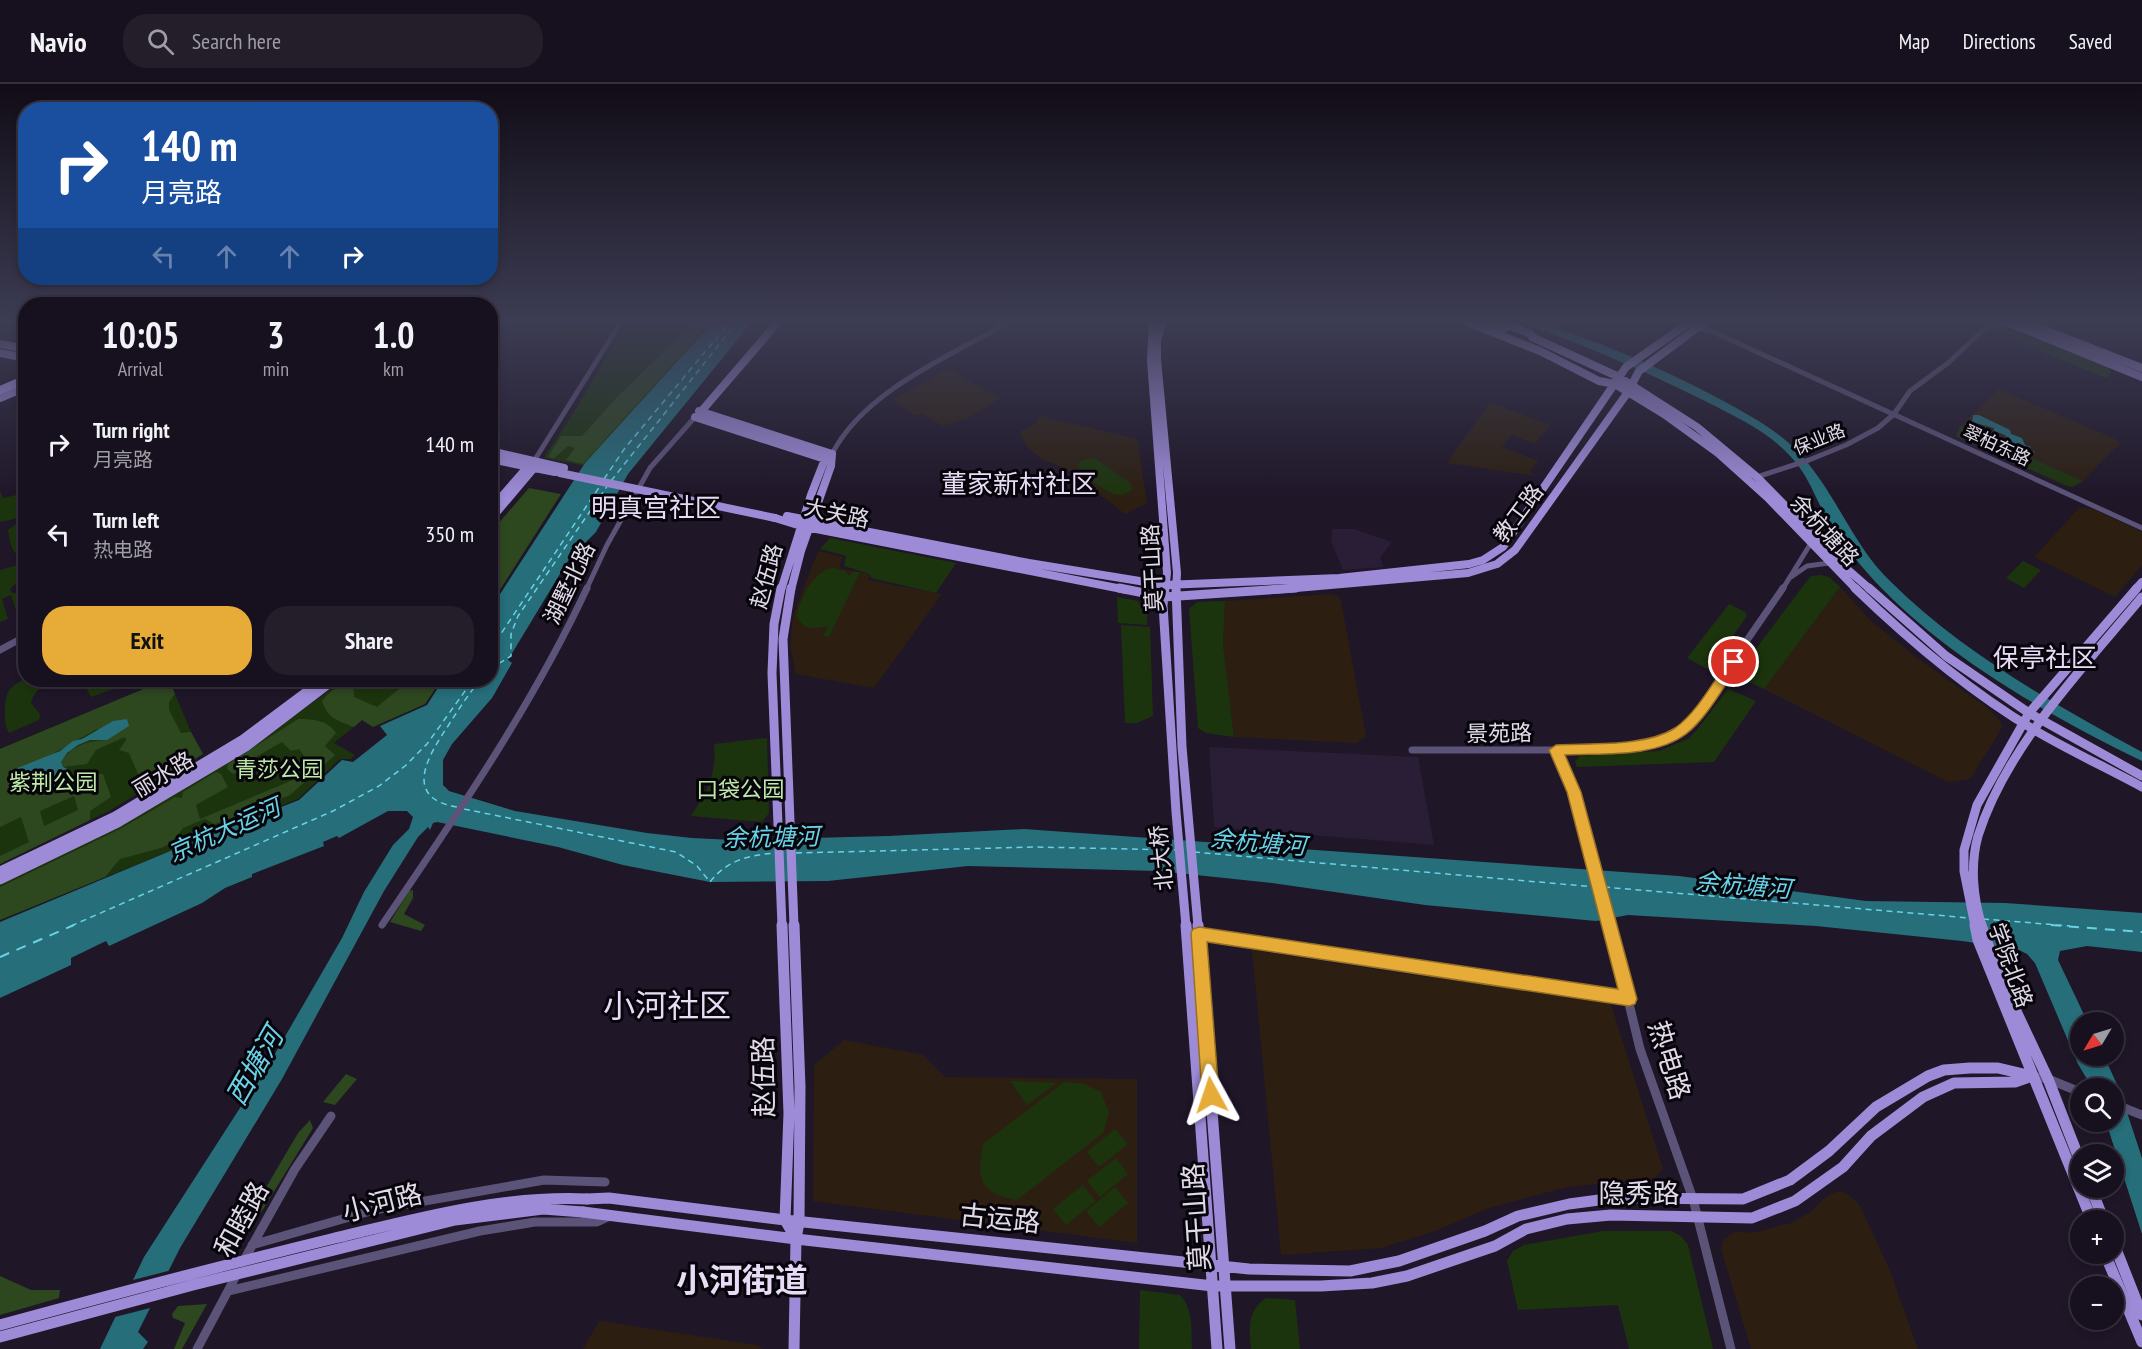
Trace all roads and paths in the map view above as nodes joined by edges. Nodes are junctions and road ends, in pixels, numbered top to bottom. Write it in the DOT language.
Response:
graph roads {
  1 [pos="584,381"];
  2 [pos="725,381"];
  3 [pos="908,381"];
  4 [pos="1152,381"];
  5 [pos="1159,381"];
  6 [pos="1617,381"];
  7 [pos="1633,381"];
  8 [pos="1821,381"];
  9 [pos="1924,381"];
  10 [pos="18,382"];
  11 [pos="18,388"];
  12 [pos="1629,388"];
  13 [pos="0,392"];
  14 [pos="698,413"];
  15 [pos="1894,414"];
  16 [pos="498,454"];
  17 [pos="828,456"];
  18 [pos="498,460"];
  19 [pos="531,465"];
  20 [pos="1757,477"];
  21 [pos="498,501"];
  22 [pos="498,509"];
  23 [pos="806,523"];
  24 [pos="2142,528"];
  25 [pos="1811,543"];
  26 [pos="1829,563"];
  27 [pos="1791,578"];
  28 [pos="2142,582"];
  29 [pos="1164,585"];
  30 [pos="1176,590"];
  31 [pos="1164,597"];
  32 [pos="2142,597"];
  33 [pos="18,640"];
  34 [pos="0,650"];
  35 [pos="313,687"];
  36 [pos="325,687"];
  37 [pos="2026,717"];
  38 [pos="2042,720"];
  39 [pos="2035,730"];
  40 [pos="1412,750"];
  41 [pos="1556,750"];
  42 [pos="2142,776"];
  43 [pos="2142,787"];
  44 [pos="1176,812"];
  45 [pos="1188,813"];
  46 [pos="0,871"];
  47 [pos="1968,872"];
  48 [pos="0,880"];
  49 [pos="1190,901"];
  50 [pos="788,909"];
  51 [pos="382,925"];
  52 [pos="1199,933"];
  53 [pos="1996,976"];
  54 [pos="1629,999"];
  55 [pos="2032,1076"];
  56 [pos="2048,1079"];
  57 [pos="2070,1088"];
  58 [pos="2124,1108"];
  59 [pos="2142,1115"];
  60 [pos="332,1116"];
  61 [pos="2073,1144"];
  62 [pos="605,1182"];
  63 [pos="1693,1199"];
  64 [pos="585,1205"];
  65 [pos="2087,1210"];
  66 [pos="610,1216"];
  67 [pos="1698,1218"];
  68 [pos="785,1220"];
  69 [pos="800,1222"];
  70 [pos="796,1239"];
  71 [pos="252,1245"];
  72 [pos="2109,1264"];
  73 [pos="2122,1264"];
  74 [pos="1217,1266"];
  75 [pos="1219,1286"];
  76 [pos="228,1291"];
  77 [pos="2142,1315"];
  78 [pos="0,1325"];
  79 [pos="0,1337"];
  80 [pos="2142,1342"];
  81 [pos="197,1349"];
  82 [pos="794,1349"];
  83 [pos="1217,1349"];
  84 [pos="1230,1349"];
  85 [pos="1731,1349"];
  1 -- 19 [label="street"];
  2 -- 14 [label="main road, 湖墅北路"];
  3 -- 17 [label="street"];
  4 -- 29 [label="main road, 莫干山路"];
  5 -- 30 [label="main road, 莫干山路"];
  6 -- 12 [label="main road, 余杭塘路"];
  6 -- 30 [label="main road, 教工路"];
  7 -- 12 [label="main road, 教工路"];
  8 -- 15 [label="street, 翠柏东路"];
  9 -- 15 [label="street, 保业路"];
  10 -- 13 [label="highway"];
  11 -- 13 [label="highway"];
  12 -- 20 [label="main road, 余杭塘路"];
  12 -- 25 [label="main road, 余杭塘路"];
  12 -- 30 [label="main road, 教工路"];
  14 -- 17 [label="main road"];
  14 -- 51 [label="street, 湖墅北路"];
  15 -- 20 [label="street, 保业路"];
  15 -- 24 [label="street, 翠柏东路"];
  16 -- 19 [label="main road, 大关路"];
  17 -- 23 [label="main road"];
  18 -- 19 [label="main road, 大关路"];
  19 -- 21 [label="main road"];
  19 -- 22 [label="main road"];
  19 -- 23 [label="main road, 大关路, bridge"];
  20 -- 37 [label="main road, 余杭塘路"];
  23 -- 29 [label="main road, 大关路"];
  23 -- 31 [label="main road, 大关路"];
  23 -- 50 [label="main road, 赵伍路"];
  25 -- 26 [label="main road, 余杭塘路"];
  25 -- 27 [label="street, 景苑路"];
  26 -- 27 [label="street, 景苑路"];
  26 -- 37 [label="main road, 余杭塘路"];
  27 -- 41 [label="street, 景苑路"];
  28 -- 37 [label="main road, 学院北路"];
  29 -- 30 [label="main road, 大关路"];
  29 -- 31 [label="main road, 莫干山路"];
  30 -- 31 [label="main road, 大关路"];
  30 -- 45 [label="main road, 莫干山路"];
  31 -- 44 [label="main road, 莫干山路"];
  32 -- 38 [label="main road, 学院北路"];
  33 -- 34 [label="street"];
  35 -- 46 [label="main road, 丽水路"];
  36 -- 48 [label="main road, 丽水路"];
  37 -- 38 [label="main road, 余杭塘路"];
  37 -- 39 [label="main road, 余杭塘路"];
  37 -- 47 [label="main road, 学院北路"];
  38 -- 39 [label="main road, 学院北路"];
  38 -- 42 [label="main road, 余杭塘路"];
  39 -- 43 [label="main road, 余杭塘路"];
  39 -- 47 [label="main road, 学院北路"];
  40 -- 41 [label="street, 景苑路"];
  41 -- 54 [label="street, 热电路"];
  44 -- 49 [label="main road, 北大桥"];
  45 -- 49 [label="main road, 北大桥"];
  47 -- 53 [label="main road, 学院北路"];
  49 -- 52 [label="main road, 莫干山路"];
  49 -- 74 [label="main road, 莫干山路"];
  50 -- 68 [label="main road, 赵伍路"];
  50 -- 69 [label="main road, 赵伍路"];
  52 -- 54 [label="street"];
  52 -- 74 [label="main road, 莫干山路"];
  53 -- 55 [label="main road, 学院北路"];
  53 -- 56 [label="main road, 学院北路"];
  54 -- 63 [label="street, 热电路"];
  55 -- 56 [label="street, 隐秀路"];
  55 -- 63 [label="main road, 隐秀路"];
  55 -- 65 [label="main road, 学院北路"];
  55 -- 67 [label="main road, 隐秀路"];
  56 -- 57 [label="street, 隐秀路"];
  56 -- 61 [label="main road, 学院北路"];
  58 -- 59 [label="street"];
  60 -- 71 [label="street, 和睦路"];
  62 -- 71 [label="street"];
  63 -- 67 [label="street, 热电路"];
  63 -- 74 [label="main road, 隐秀路"];
  64 -- 66 [label="main road, 古运路"];
  64 -- 68 [label="main road, 小河路"];
  64 -- 78 [label="main road, 小河路, bridge"];
  64 -- 79 [label="main road, 小河路, bridge"];
  66 -- 70 [label="main road, 古运路"];
  66 -- 76 [label="street"];
  67 -- 75 [label="main road, 隐秀路"];
  67 -- 85 [label="street, 热电路"];
  68 -- 69 [label="main road, 古运路"];
  68 -- 70 [label="main road"];
  69 -- 70 [label="main road, 赵伍路"];
  69 -- 74 [label="main road, 古运路"];
  70 -- 75 [label="main road, 古运路"];
  70 -- 82 [label="main road, 赵伍路"];
  71 -- 76 [label="street, 和睦路"];
  72 -- 80 [label="main road"];
  73 -- 77 [label="main road"];
  74 -- 75 [label="main road, 莫干山路"];
  75 -- 83 [label="main road, 莫干山路"];
  75 -- 84 [label="main road, 莫干山路"];
  76 -- 81 [label="street, 和睦路"];
}
